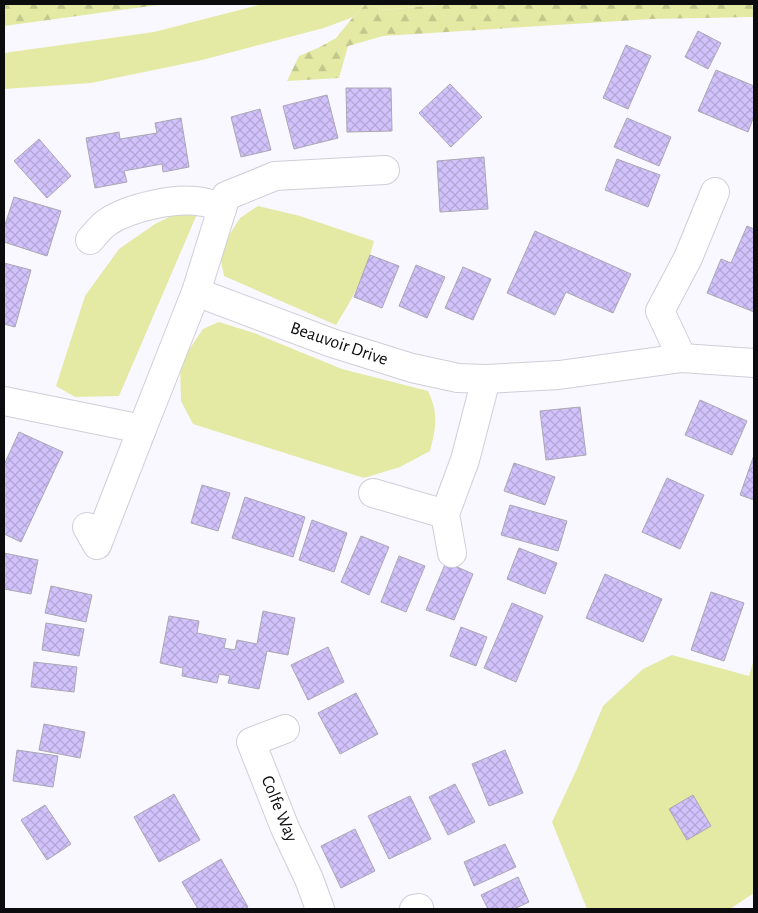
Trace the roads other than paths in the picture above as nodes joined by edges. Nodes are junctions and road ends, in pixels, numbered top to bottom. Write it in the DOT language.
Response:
graph roads {
  1 [pos="385,170"];
  2 [pos="715,192"];
  3 [pos="224,202"];
  4 [pos="90,240"];
  5 [pos="196,292"];
  6 [pos="682,358"];
  7 [pos="754,363"];
  8 [pos="486,379"];
  9 [pos="4,401"];
  10 [pos="142,430"];
  11 [pos="373,493"];
  12 [pos="445,514"];
  13 [pos="87,527"];
  14 [pos="452,553"];
  15 [pos="285,729"];
  16 [pos="320,909"];
  1 -- 3 [label="street"];
  2 -- 6 [label="street"];
  3 -- 4 [label="street"];
  3 -- 5 [label="street"];
  5 -- 8 [label="street, Beauvoir Drive"];
  5 -- 10 [label="street"];
  6 -- 7 [label="street, Beauvoir Drive"];
  6 -- 8 [label="street, Beauvoir Drive"];
  8 -- 12 [label="street"];
  9 -- 10 [label="street"];
  10 -- 13 [label="street"];
  11 -- 12 [label="street"];
  12 -- 14 [label="street"];
  15 -- 16 [label="street, Colfe Way"];
}
